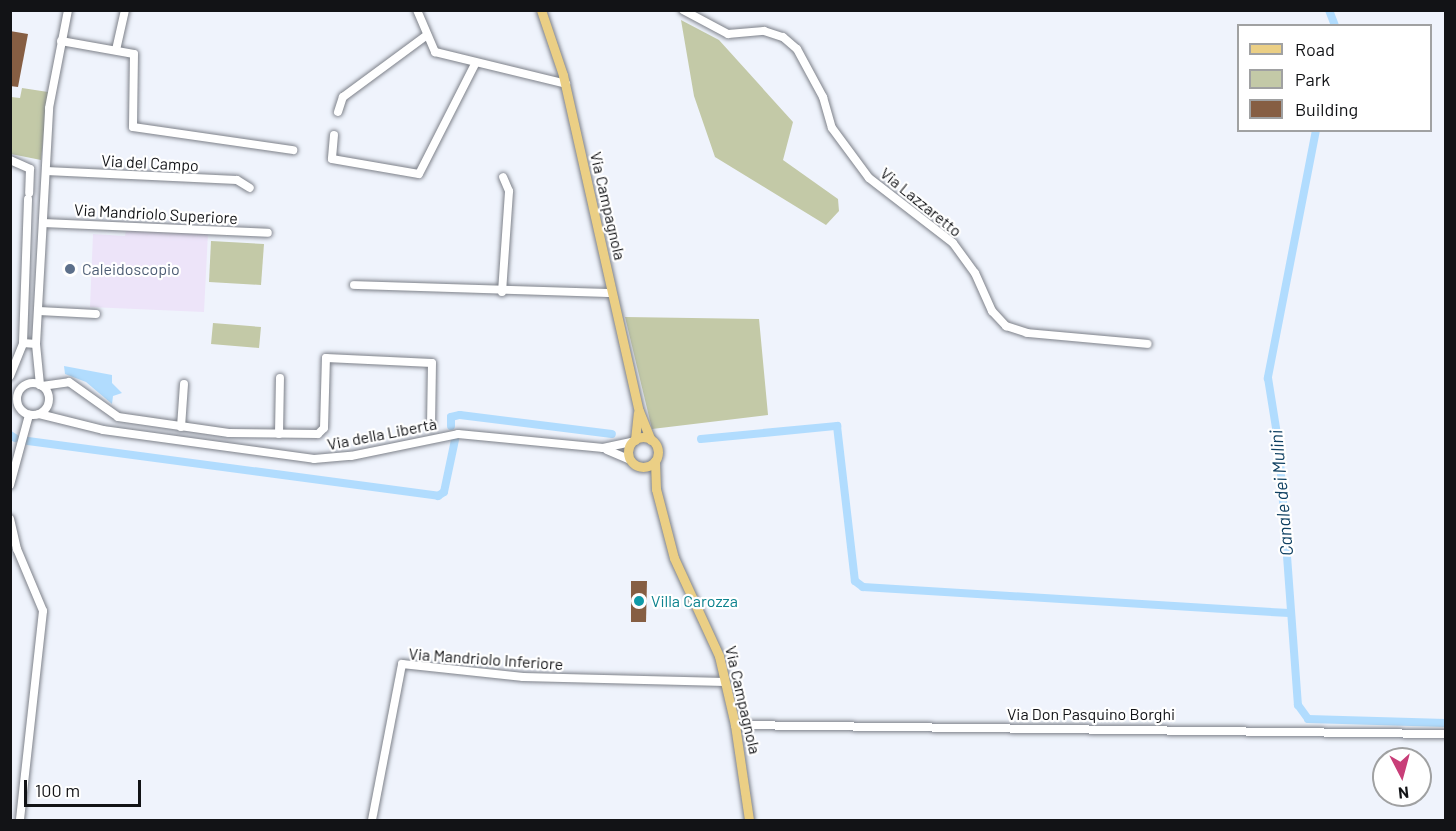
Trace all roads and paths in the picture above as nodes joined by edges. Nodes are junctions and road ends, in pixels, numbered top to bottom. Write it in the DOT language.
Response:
graph roads {
  1 [pos="68,10"];
  2 [pos="125,10"];
  3 [pos="417,10"];
  4 [pos="541,10"];
  5 [pos="683,10"];
  6 [pos="427,35"];
  7 [pos="61,41"];
  8 [pos="116,50"];
  9 [pos="475,64"];
  10 [pos="566,84"];
  11 [pos="338,112"];
  12 [pos="334,135"];
  13 [pos="293,150"];
  14 [pos="10,160"];
  15 [pos="46,171"];
  16 [pos="503,177"];
  17 [pos="249,188"];
  18 [pos="29,196"];
  19 [pos="44,199"];
  20 [pos="43,223"];
  21 [pos="268,233"];
  22 [pos="354,285"];
  23 [pos="502,292"];
  24 [pos="612,293"];
  25 [pos="39,311"];
  26 [pos="96,314"];
  27 [pos="23,344"];
  28 [pos="36,344"];
  29 [pos="1148,344"];
  30 [pos="36,371"];
  31 [pos="10,376"];
  32 [pos="280,378"];
  33 [pos="59,383"];
  34 [pos="28,384"];
  35 [pos="184,384"];
  36 [pos="41,386"];
  37 [pos="14,396"];
  38 [pos="49,400"];
  39 [pos="10,405"];
  40 [pos="21,411"];
  41 [pos="639,411"];
  42 [pos="39,414"];
  43 [pos="29,415"];
  44 [pos="62,417"];
  45 [pos="430,426"];
  46 [pos="182,427"];
  47 [pos="279,434"];
  48 [pos="651,440"];
  49 [pos="633,441"];
  50 [pos="603,448"];
  51 [pos="630,460"];
  52 [pos="655,461"];
  53 [pos="640,467"];
  54 [pos="10,485"];
  55 [pos="656,489"];
  56 [pos="10,519"];
  57 [pos="725,682"];
  58 [pos="735,725"];
  59 [pos="1446,734"];
  60 [pos="20,820"];
  61 [pos="372,820"];
  62 [pos="749,820"];
  1 -- 7 [label="street"];
  2 -- 8 [label="street"];
  3 -- 6 [label="street"];
  4 -- 10 [label="main road, Via Campagnola"];
  5 -- 29 [label="street, Via Lazzaretto"];
  6 -- 9 [label="street"];
  6 -- 11 [label="street"];
  7 -- 8 [label="street"];
  7 -- 15 [label="street"];
  8 -- 13 [label="street"];
  9 -- 10 [label="street"];
  9 -- 12 [label="street"];
  10 -- 24 [label="main road, Via Campagnola"];
  14 -- 18 [label="street"];
  15 -- 17 [label="street, Via del Campo"];
  15 -- 19 [label="street"];
  16 -- 23 [label="street"];
  18 -- 19 [label="street"];
  18 -- 27 [label="street"];
  19 -- 20 [label="street"];
  20 -- 21 [label="street, Via Mandriolo Superiore"];
  20 -- 25 [label="street"];
  22 -- 23 [label="street"];
  23 -- 24 [label="street"];
  24 -- 41 [label="main road, Via Campagnola"];
  25 -- 26 [label="street"];
  25 -- 28 [label="street"];
  27 -- 28 [label="street"];
  27 -- 31 [label="street"];
  28 -- 30 [label="street"];
  30 -- 34 [label="street"];
  30 -- 36 [label="street"];
  32 -- 47 [label="street"];
  33 -- 36 [label="street"];
  33 -- 38 [label="street"];
  33 -- 46 [label="street"];
  34 -- 36 [label="street"];
  34 -- 37 [label="street"];
  35 -- 46 [label="street"];
  36 -- 38 [label="street"];
  37 -- 40 [label="street"];
  38 -- 42 [label="street"];
  38 -- 44 [label="street"];
  39 -- 40 [label="street"];
  40 -- 43 [label="street"];
  41 -- 48 [label="main road, Via Campagnola"];
  41 -- 49 [label="main road, Via Campagnola"];
  42 -- 43 [label="street"];
  42 -- 44 [label="street, Via della Libertà"];
  43 -- 54 [label="street"];
  44 -- 50 [label="street, Via della Libertà"];
  45 -- 47 [label="street"];
  46 -- 47 [label="street"];
  48 -- 49 [label="main road"];
  48 -- 52 [label="main road, Via Campagnola"];
  49 -- 50 [label="street, Via della Libertà"];
  49 -- 51 [label="main road, Via Campagnola"];
  50 -- 51 [label="street, Via della Libertà"];
  51 -- 53 [label="main road, Via Campagnola"];
  52 -- 53 [label="main road"];
  52 -- 55 [label="main road, Via Campagnola"];
  53 -- 55 [label="main road, Via Campagnola"];
  55 -- 57 [label="main road, Via Campagnola"];
  56 -- 60 [label="street"];
  57 -- 58 [label="main road, Via Campagnola"];
  57 -- 61 [label="street, Via Mandriolo Inferiore"];
  58 -- 59 [label="street, Via Don Pasquino Borghi"];
  58 -- 62 [label="main road, Via Campagnola"];
}
